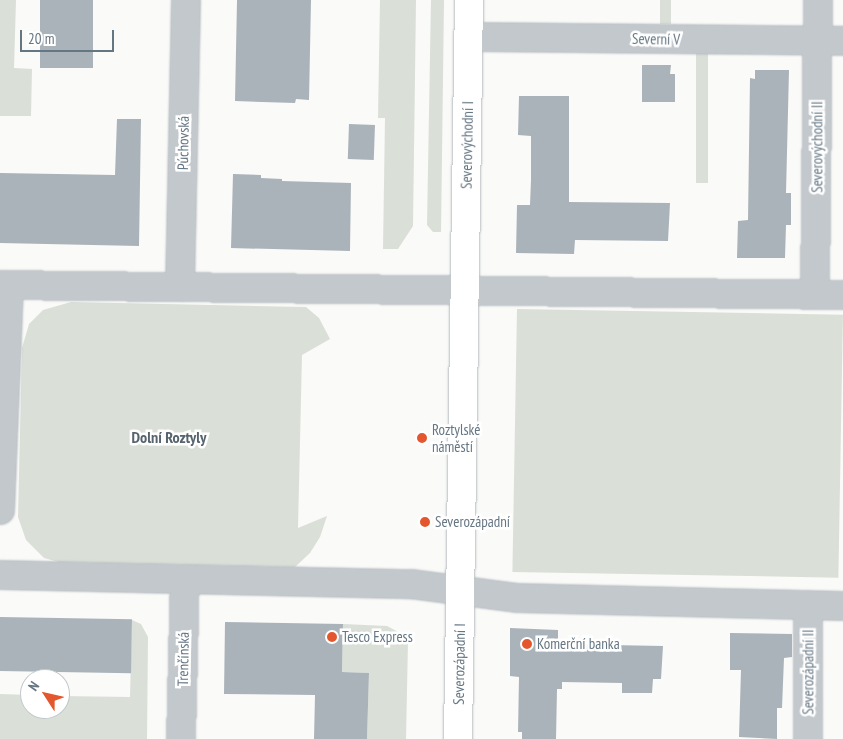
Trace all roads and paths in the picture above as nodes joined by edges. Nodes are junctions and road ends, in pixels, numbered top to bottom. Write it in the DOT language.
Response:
graph roads {
  1 [pos="186,0"];
  2 [pos="469,0"];
  3 [pos="818,0"];
  4 [pos="468,37"];
  5 [pos="830,41"];
  6 [pos="4,285"];
  7 [pos="180,287"];
  8 [pos="465,290"];
  9 [pos="815,294"];
  10 [pos="843,295"];
  11 [pos="0,510"];
  12 [pos="0,575"];
  13 [pos="185,579"];
  14 [pos="460,590"];
  15 [pos="808,605"];
  16 [pos="843,606"];
  17 [pos="181,739"];
  18 [pos="458,739"];
  19 [pos="808,739"];
  1 -- 7 [label="street, Púchovská"];
  2 -- 4 [label="street, Severovýchodní I"];
  3 -- 5 [label="street, Severovýchodní II"];
  4 -- 5 [label="street, Severní V"];
  4 -- 8 [label="street, Severovýchodní I"];
  5 -- 9 [label="street, Severovýchodní II"];
  6 -- 7 [label="street"];
  6 -- 11 [label="street"];
  7 -- 8 [label="street"];
  8 -- 9 [label="street"];
  8 -- 14 [label="street"];
  9 -- 10 [label="street"];
  12 -- 13 [label="street"];
  13 -- 14 [label="street"];
  13 -- 17 [label="street, Trenčínská"];
  14 -- 15 [label="street"];
  14 -- 18 [label="street, Severozápadní I"];
  15 -- 16 [label="street"];
  15 -- 19 [label="street, Severozápadní II"];
}
